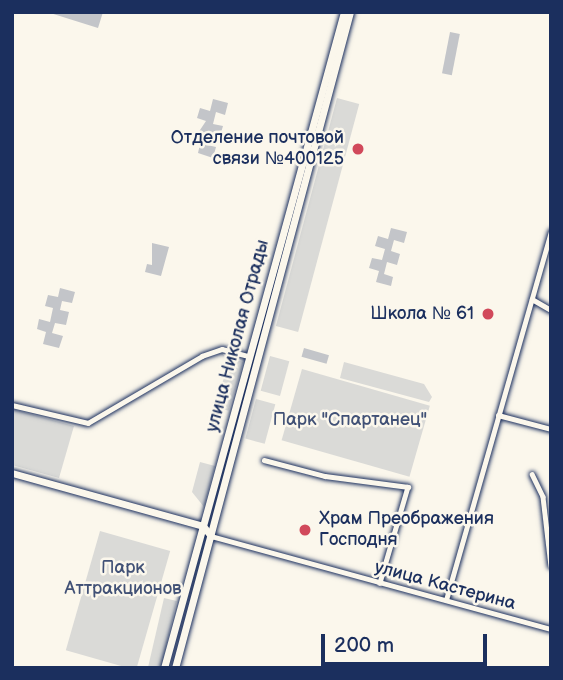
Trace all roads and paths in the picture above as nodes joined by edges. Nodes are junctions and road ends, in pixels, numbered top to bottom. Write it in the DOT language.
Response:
graph roads {
  1 [pos="344,12"];
  2 [pos="350,12"];
  3 [pos="551,232"];
  4 [pos="532,299"];
  5 [pos="551,310"];
  6 [pos="247,356"];
  7 [pos="12,405"];
  8 [pos="498,415"];
  9 [pos="551,429"];
  10 [pos="264,460"];
  11 [pos="12,473"];
  12 [pos="532,474"];
  13 [pos="203,526"];
  14 [pos="211,536"];
  15 [pos="551,566"];
  16 [pos="380,583"];
  17 [pos="446,600"];
  18 [pos="551,629"];
  19 [pos="164,668"];
  20 [pos="175,668"];
  1 -- 6 [label="main road, улица Николая Отрады"];
  2 -- 14 [label="main road, улица Николая Отрады"];
  3 -- 4 [label="street"];
  4 -- 5 [label="street"];
  4 -- 8 [label="street"];
  6 -- 7 [label="street"];
  6 -- 13 [label="main road, улица Николая Отрады"];
  8 -- 9 [label="street"];
  8 -- 17 [label="street"];
  10 -- 16 [label="street"];
  11 -- 13 [label="main road"];
  12 -- 15 [label="street"];
  13 -- 14 [label="main road"];
  13 -- 19 [label="main road, улица Николая Отрады"];
  14 -- 16 [label="street, улица Кастерина"];
  14 -- 20 [label="main road, улица Николая Отрады"];
  16 -- 17 [label="street, улица Кастерина"];
  17 -- 18 [label="street, улица Кастерина"];
}
